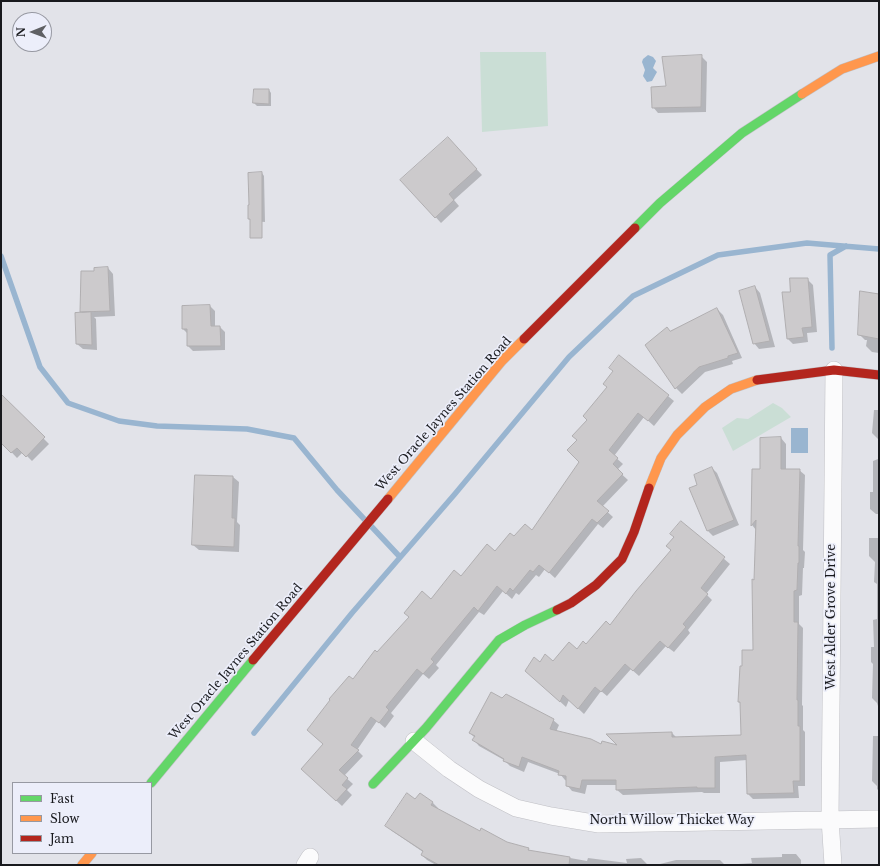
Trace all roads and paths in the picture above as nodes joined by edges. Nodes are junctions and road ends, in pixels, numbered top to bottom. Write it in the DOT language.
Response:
graph roads {
  1 [pos="879,56"];
  2 [pos="834,370"];
  3 [pos="879,375"];
  4 [pos="414,741"];
  5 [pos="152,782"];
  6 [pos="373,784"];
  7 [pos="830,819"];
  8 [pos="879,819"];
  9 [pos="91,854"];
  10 [pos="82,865"];
  11 [pos="832,865"];
  1 -- 5 [label="street, West Oracle Jaynes Station Road"];
  2 -- 3 [label="street"];
  2 -- 4 [label="street"];
  2 -- 7 [label="street, West Alder Grove Drive"];
  4 -- 6 [label="street"];
  4 -- 7 [label="street, North Willow Thicket Way"];
  7 -- 8 [label="street, North Willow Thicket Way"];
  7 -- 11 [label="street, West Alder Grove Drive"];
  9 -- 10 [label="street"];
}
